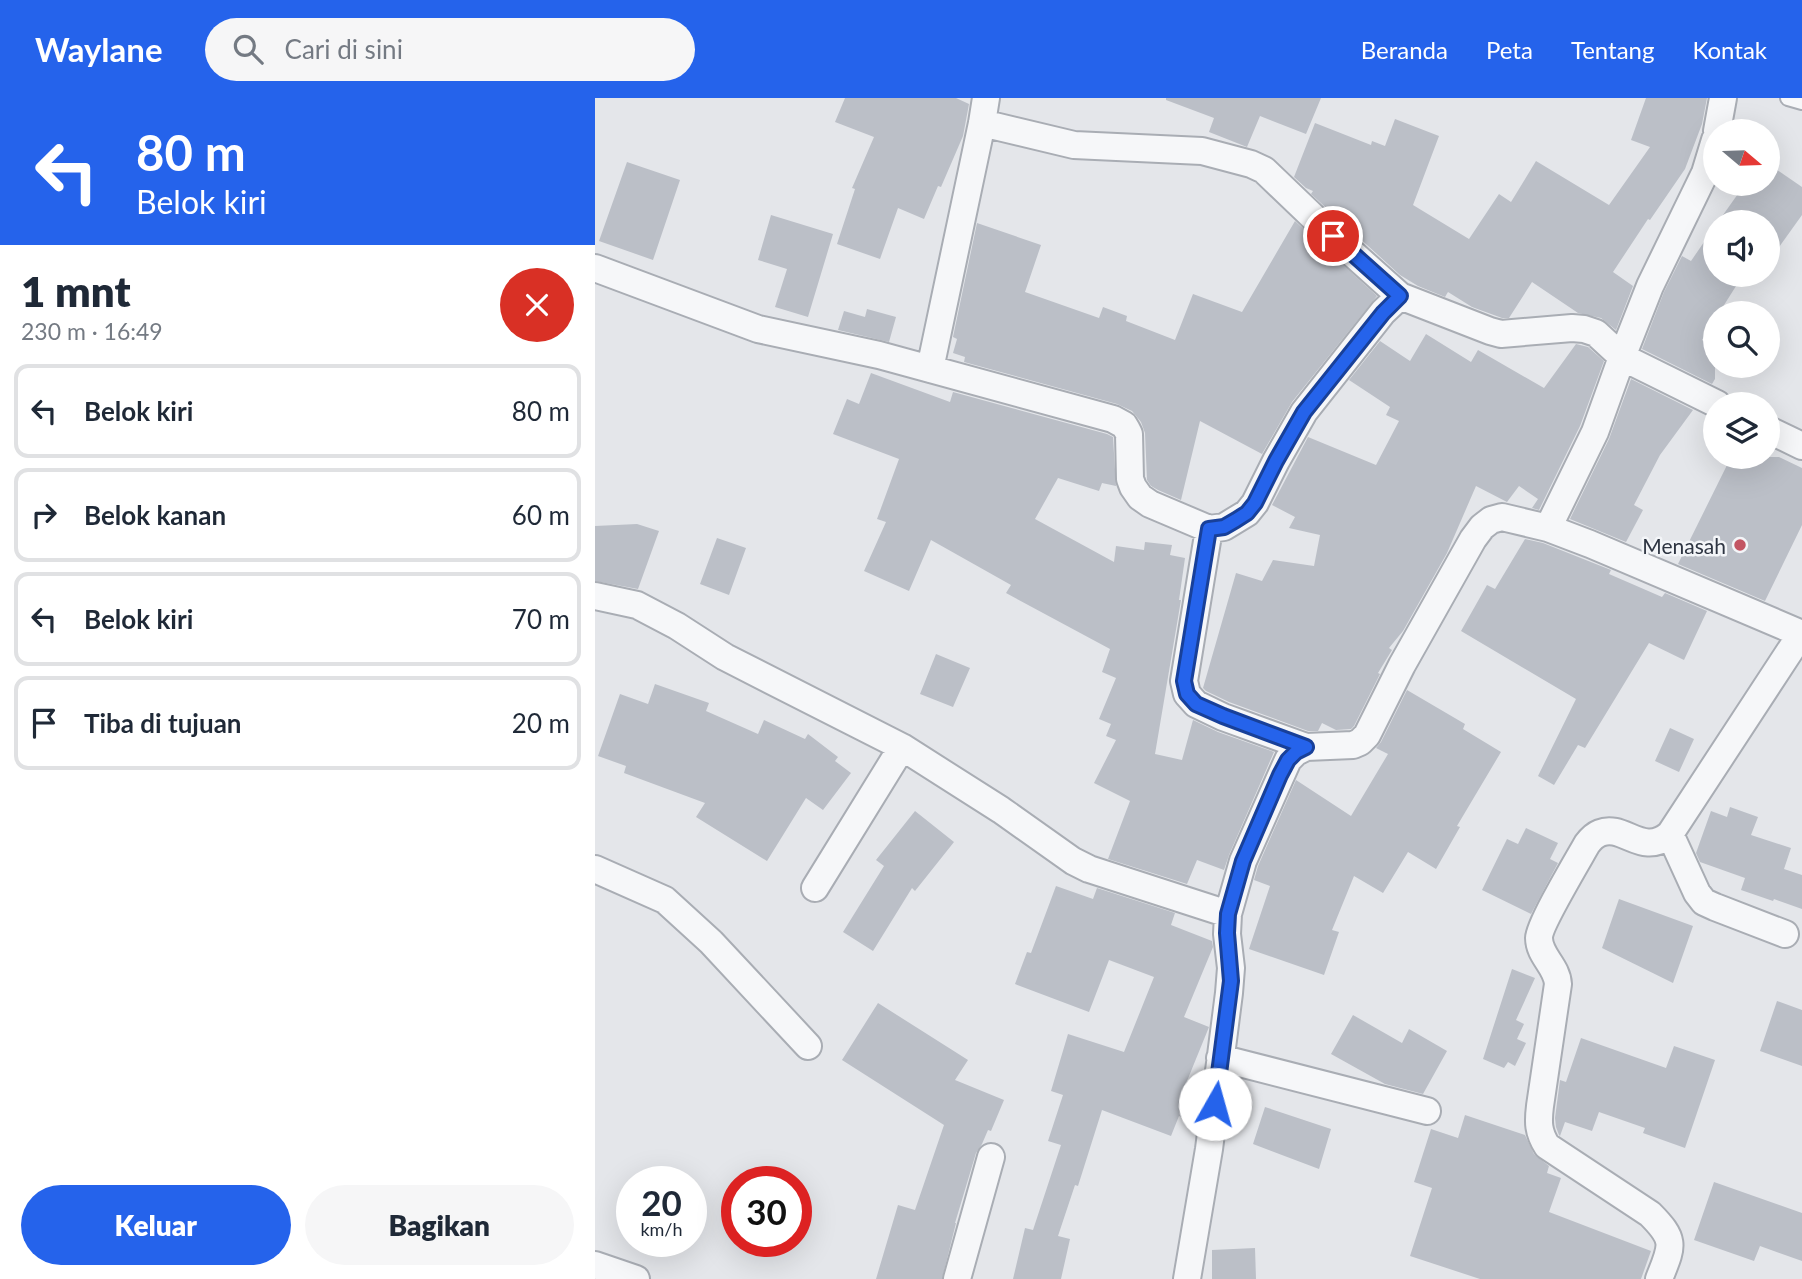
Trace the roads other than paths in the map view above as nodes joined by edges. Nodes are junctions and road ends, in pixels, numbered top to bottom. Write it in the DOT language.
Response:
graph roads {
  1 [pos="1723,98"];
  2 [pos="1788,98"];
  3 [pos="1802,102"];
  4 [pos="984,111"];
  5 [pos="1719,119"];
  6 [pos="1703,177"];
  7 [pos="595,268"];
  8 [pos="1400,296"];
  9 [pos="1622,357"];
  10 [pos="930,369"];
  11 [pos="1703,397"];
  12 [pos="1780,435"];
  13 [pos="1802,446"];
  14 [pos="1548,528"];
  15 [pos="1209,529"];
  16 [pos="595,596"];
  17 [pos="1801,634"];
  18 [pos="901,747"];
  19 [pos="1306,747"];
  20 [pos="1670,834"];
  21 [pos="595,869"];
  22 [pos="815,888"];
  23 [pos="1228,914"];
  24 [pos="1785,934"];
  25 [pos="808,1046"];
  26 [pos="1220,1058"];
  27 [pos="1427,1111"];
  28 [pos="991,1157"];
  29 [pos="595,1265"];
  30 [pos="636,1279"];
  31 [pos="957,1279"];
  32 [pos="1187,1279"];
  33 [pos="1659,1279"];
  1 -- 5 [label="street"];
  2 -- 3 [label="lane"];
  4 -- 8 [label="street"];
  4 -- 10 [label="street"];
  6 -- 9 [label="street"];
  7 -- 10 [label="street"];
  8 -- 9 [label="street"];
  8 -- 15 [label="street"];
  9 -- 11 [label="street"];
  9 -- 14 [label="street"];
  10 -- 15 [label="street"];
  12 -- 13 [label="street"];
  14 -- 17 [label="street"];
  14 -- 19 [label="street"];
  15 -- 19 [label="street"];
  16 -- 18 [label="street"];
  17 -- 20 [label="street"];
  18 -- 22 [label="street"];
  18 -- 23 [label="street"];
  19 -- 23 [label="street"];
  20 -- 24 [label="street"];
  20 -- 33 [label="street"];
  21 -- 25 [label="street"];
  23 -- 26 [label="street"];
  26 -- 27 [label="street"];
  26 -- 32 [label="street"];
  28 -- 31 [label="street"];
  29 -- 30 [label="street"];
}
